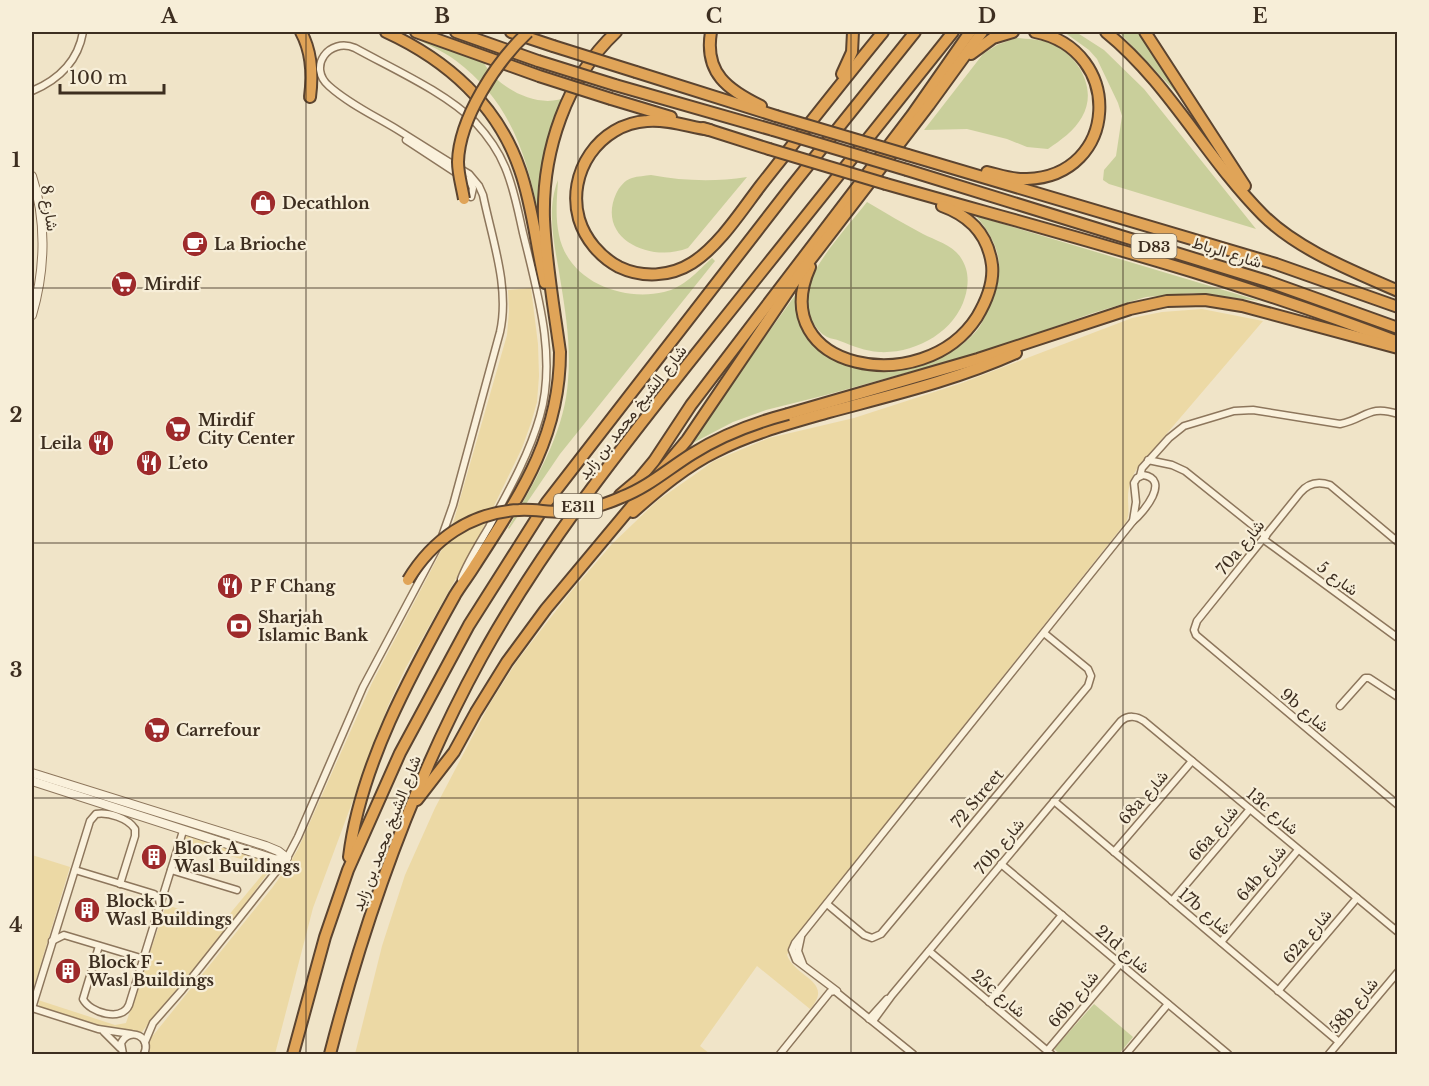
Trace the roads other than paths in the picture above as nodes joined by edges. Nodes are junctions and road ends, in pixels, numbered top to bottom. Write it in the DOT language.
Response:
graph roads {
  1 [pos="83,32"];
  2 [pos="386,32"];
  3 [pos="416,32"];
  4 [pos="456,32"];
  5 [pos="511,32"];
  6 [pos="528,32"];
  7 [pos="616,32"];
  8 [pos="711,32"];
  9 [pos="853,32"];
  10 [pos="883,32"];
  11 [pos="915,32"];
  12 [pos="953,32"];
  13 [pos="970,32"];
  14 [pos="982,32"];
  15 [pos="1013,32"];
  16 [pos="1035,32"];
  17 [pos="1106,32"];
  18 [pos="1145,32"];
  19 [pos="303,35"];
  20 [pos="32,91"];
  21 [pos="310,97"];
  22 [pos="830,97"];
  23 [pos="929,105"];
  24 [pos="776,116"];
  25 [pos="385,123"];
  26 [pos="710,130"];
  27 [pos="964,172"];
  28 [pos="32,176"];
  29 [pos="886,184"];
  30 [pos="466,198"];
  31 [pos="1264,217"];
  32 [pos="821,246"];
  33 [pos="1398,291"];
  34 [pos="1398,307"];
  35 [pos="32,315"];
  36 [pos="555,318"];
  37 [pos="1079,325"];
  38 [pos="1398,328"];
  39 [pos="1398,342"];
  40 [pos="1398,348"];
  41 [pos="1398,414"];
  42 [pos="1148,460"];
  43 [pos="1140,476"];
  44 [pos="611,502"];
  45 [pos="1133,521"];
  46 [pos="1265,538"];
  47 [pos="604,539"];
  48 [pos="1398,542"];
  49 [pos="408,580"];
  50 [pos="456,594"];
  51 [pos="1044,633"];
  52 [pos="1196,636"];
  53 [pos="1398,638"];
  54 [pos="1398,697"];
  55 [pos="1340,706"];
  56 [pos="1128,717"];
  57 [pos="1192,761"];
  58 [pos="32,773"];
  59 [pos="32,781"];
  60 [pos="45,785"];
  61 [pos="92,792"];
  62 [pos="1054,801"];
  63 [pos="1398,805"];
  64 [pos="410,807"];
  65 [pos="1250,809"];
  66 [pos="132,814"];
  67 [pos="196,825"];
  68 [pos="183,831"];
  69 [pos="1298,850"];
  70 [pos="1114,852"];
  71 [pos="286,859"];
  72 [pos="1001,864"];
  73 [pos="75,870"];
  74 [pos="171,870"];
  75 [pos="348,870"];
  76 [pos="120,884"];
  77 [pos="237,891"];
  78 [pos="1357,898"];
  79 [pos="1173,901"];
  80 [pos="827,904"];
  81 [pos="160,906"];
  82 [pos="1062,915"];
  83 [pos="57,924"];
  84 [pos="1398,933"];
  85 [pos="64,935"];
  86 [pos="52,941"];
  87 [pos="1221,942"];
  88 [pos="99,946"];
  89 [pos="929,951"];
  90 [pos="144,959"];
  91 [pos="1120,964"];
  92 [pos="1398,972"];
  93 [pos="836,991"];
  94 [pos="1278,991"];
  95 [pos="989,1002"];
  96 [pos="1168,1004"];
  97 [pos="32,1008"];
  98 [pos="871,1020"];
  99 [pos="98,1029"];
  100 [pos="131,1034"];
  101 [pos="145,1041"];
  102 [pos="1339,1042"];
  103 [pos="121,1052"];
  104 [pos="1049,1053"];
  105 [pos="144,1054"];
  106 [pos="293,1054"];
  107 [pos="330,1054"];
  108 [pos="780,1054"];
  109 [pos="913,1054"];
  110 [pos="1126,1054"];
  111 [pos="1226,1054"];
  112 [pos="1329,1054"];
  1 -- 20 [label="street"];
  2 -- 36 [label="highway"];
  3 -- 26 [label="highway, bridge"];
  4 -- 38 [label="highway, شارع الرباط / D83, bridge"];
  5 -- 24 [label="highway, bridge"];
  6 -- 30 [label="highway, bridge"];
  7 -- 36 [label="highway"];
  8 -- 24 [label="highway"];
  9 -- 22 [label="highway"];
  10 -- 22 [label="highway"];
  11 -- 75 [label="highway, شارع الشيخ محمد بن زايد / E311"];
  12 -- 64 [label="highway, شارع الشيخ محمد بن زايد / E311"];
  13 -- 44 [label="highway, bridge"];
  14 -- 23 [label="highway"];
  15 -- 23 [label="highway"];
  16 -- 27 [label="highway"];
  17 -- 31 [label="highway"];
  18 -- 31 [label="highway"];
  19 -- 21 [label="highway"];
  22 -- 26 [label="highway"];
  23 -- 32 [label="highway"];
  24 -- 27 [label="highway, شارع الرباط / D83, bridge"];
  25 -- 30 [label="street"];
  25 -- 50 [label="street"];
  25 -- 71 [label="street"];
  26 -- 29 [label="highway, bridge"];
  27 -- 34 [label="highway, شارع الرباط / D83"];
  28 -- 35 [label="street, شارع 8"];
  29 -- 32 [label="highway"];
  29 -- 39 [label="highway"];
  31 -- 33 [label="highway"];
  32 -- 47 [label="highway"];
  36 -- 50 [label="highway"];
  37 -- 40 [label="highway"];
  37 -- 44 [label="highway, bridge"];
  37 -- 47 [label="highway"];
  41 -- 42 [label="street"];
  42 -- 43 [label="street"];
  42 -- 46 [label="street, شارع 5"];
  43 -- 45 [label="street"];
  43 -- 45 [label="street"];
  44 -- 49 [label="highway, bridge"];
  45 -- 51 [label="street"];
  46 -- 48 [label="street, 70a شارع"];
  46 -- 52 [label="street, 70a شارع"];
  46 -- 53 [label="street, شارع 5"];
  47 -- 64 [label="highway"];
  50 -- 75 [label="highway"];
  51 -- 80 [label="street"];
  51 -- 80 [label="street, 72 Street"];
  52 -- 63 [label="street, 9b شارع"];
  54 -- 55 [label="street"];
  56 -- 57 [label="street, 13c شارع"];
  56 -- 62 [label="street, 70b شارع"];
  57 -- 65 [label="street, 13c شارع"];
  57 -- 70 [label="street, 68a شارع"];
  58 -- 61 [label="street"];
  59 -- 60 [label="street"];
  60 -- 61 [label="street"];
  60 -- 66 [label="street"];
  61 -- 67 [label="street"];
  62 -- 70 [label="street, 17b شارع"];
  62 -- 72 [label="street, 70b شارع"];
  64 -- 107 [label="highway, شارع الشيخ محمد بن زايد / E311"];
  65 -- 69 [label="street, 13c شارع"];
  65 -- 79 [label="street, 66a شارع"];
  66 -- 67 [label="street"];
  66 -- 68 [label="street"];
  67 -- 71 [label="street"];
  68 -- 71 [label="street"];
  68 -- 74 [label="street"];
  69 -- 78 [label="street, 13c شارع"];
  69 -- 87 [label="street, 64b شارع"];
  70 -- 79 [label="street, 17b شارع"];
  71 -- 101 [label="street"];
  72 -- 82 [label="street, 21d شارع"];
  72 -- 89 [label="street, 70b شارع"];
  73 -- 76 [label="street"];
  73 -- 76 [label="street"];
  73 -- 83 [label="street"];
  74 -- 77 [label="street"];
  74 -- 81 [label="street"];
  75 -- 106 [label="highway, شارع الشيخ محمد بن زايد / E311"];
  76 -- 81 [label="street"];
  78 -- 84 [label="street, 13c شارع"];
  78 -- 94 [label="street, 62a شارع"];
  79 -- 87 [label="street, 17b شارع"];
  80 -- 93 [label="street"];
  81 -- 90 [label="street"];
  82 -- 91 [label="street, 21d شارع"];
  82 -- 95 [label="street"];
  83 -- 85 [label="street"];
  83 -- 86 [label="street"];
  85 -- 86 [label="street"];
  85 -- 88 [label="street"];
  86 -- 97 [label="street"];
  87 -- 94 [label="street, 17b شارع"];
  88 -- 90 [label="street"];
  88 -- 90 [label="street"];
  89 -- 95 [label="street, 25c شارع"];
  89 -- 98 [label="street, 70b شارع"];
  91 -- 96 [label="street, 21d شارع"];
  91 -- 104 [label="street, 66b شارع"];
  92 -- 102 [label="street, 58b شارع"];
  93 -- 98 [label="street"];
  93 -- 108 [label="street"];
  94 -- 102 [label="street, 17b شارع"];
  95 -- 104 [label="street, 25c شارع"];
  96 -- 110 [label="street"];
  96 -- 111 [label="street, 21d شارع"];
  97 -- 99 [label="street"];
  98 -- 109 [label="street"];
  99 -- 100 [label="street"];
  99 -- 103 [label="street"];
  100 -- 101 [label="street"];
  100 -- 103 [label="street"];
  101 -- 105 [label="street"];
  102 -- 112 [label="street, 58b شارع"];
}
